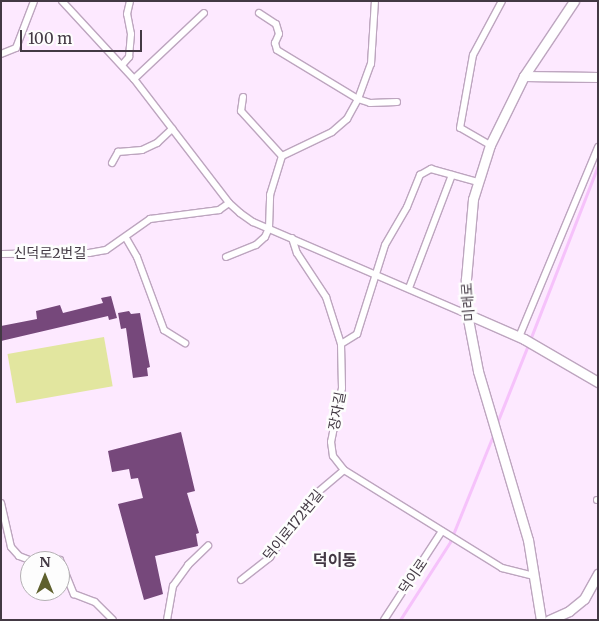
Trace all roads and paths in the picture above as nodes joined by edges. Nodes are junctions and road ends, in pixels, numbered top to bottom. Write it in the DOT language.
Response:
graph roads {
  1 [pos="34,1"];
  2 [pos="62,1"];
  3 [pos="130,1"];
  4 [pos="375,1"];
  5 [pos="502,1"];
  6 [pos="574,1"];
  7 [pos="204,13"];
  8 [pos="259,13"];
  9 [pos="1,54"];
  10 [pos="122,65"];
  11 [pos="524,76"];
  12 [pos="598,76"];
  13 [pos="134,79"];
  14 [pos="243,97"];
  15 [pos="358,100"];
  16 [pos="397,102"];
  17 [pos="172,129"];
  18 [pos="490,145"];
  19 [pos="598,147"];
  20 [pos="282,156"];
  21 [pos="112,162"];
  22 [pos="452,175"];
  23 [pos="478,182"];
  24 [pos="229,203"];
  25 [pos="269,228"];
  26 [pos="126,238"];
  27 [pos="292,238"];
  28 [pos="1,254"];
  29 [pos="226,257"];
  30 [pos="374,273"];
  31 [pos="409,288"];
  32 [pos="467,314"];
  33 [pos="521,338"];
  34 [pos="185,343"];
  35 [pos="341,344"];
  36 [pos="598,382"];
  37 [pos="344,470"];
  38 [pos="1,503"];
  39 [pos="445,533"];
  40 [pos="208,546"];
  41 [pos="20,556"];
  42 [pos="598,574"];
  43 [pos="534,576"];
  44 [pos="241,580"];
  45 [pos="70,584"];
  46 [pos="113,620"];
  47 [pos="167,620"];
  48 [pos="384,620"];
  49 [pos="541,620"];
  50 [pos="549,620"];
  1 -- 9 [label="street"];
  2 -- 10 [label="street"];
  3 -- 10 [label="street"];
  4 -- 15 [label="street"];
  5 -- 18 [label="street"];
  6 -- 11 [label="street, 미래로"];
  7 -- 13 [label="street"];
  8 -- 15 [label="street"];
  10 -- 13 [label="street"];
  11 -- 12 [label="street"];
  11 -- 18 [label="street, 미래로"];
  13 -- 17 [label="street"];
  14 -- 20 [label="street"];
  15 -- 16 [label="street"];
  15 -- 20 [label="street"];
  17 -- 21 [label="street"];
  17 -- 24 [label="street"];
  18 -- 23 [label="street, 미래로"];
  19 -- 33 [label="street"];
  20 -- 25 [label="street"];
  22 -- 23 [label="street"];
  22 -- 30 [label="street"];
  22 -- 31 [label="street"];
  23 -- 32 [label="street, 미래로"];
  24 -- 25 [label="street"];
  24 -- 26 [label="street, 신덕로2번길"];
  25 -- 27 [label="street"];
  25 -- 29 [label="street"];
  26 -- 28 [label="street, 신덕로2번길"];
  26 -- 34 [label="street"];
  27 -- 30 [label="street"];
  27 -- 35 [label="street, 장자길"];
  30 -- 31 [label="street"];
  30 -- 35 [label="street"];
  31 -- 32 [label="street"];
  32 -- 33 [label="street"];
  32 -- 43 [label="street, 미래로"];
  33 -- 36 [label="street"];
  35 -- 37 [label="street, 장자길"];
  37 -- 39 [label="street, 장자길"];
  37 -- 44 [label="street, 덕이로172번길"];
  38 -- 41 [label="street"];
  39 -- 43 [label="street, 장자길"];
  39 -- 48 [label="street, 덕이로"];
  40 -- 47 [label="street"];
  42 -- 50 [label="street"];
  43 -- 49 [label="street, 미래로"];
  45 -- 46 [label="street"];
}
